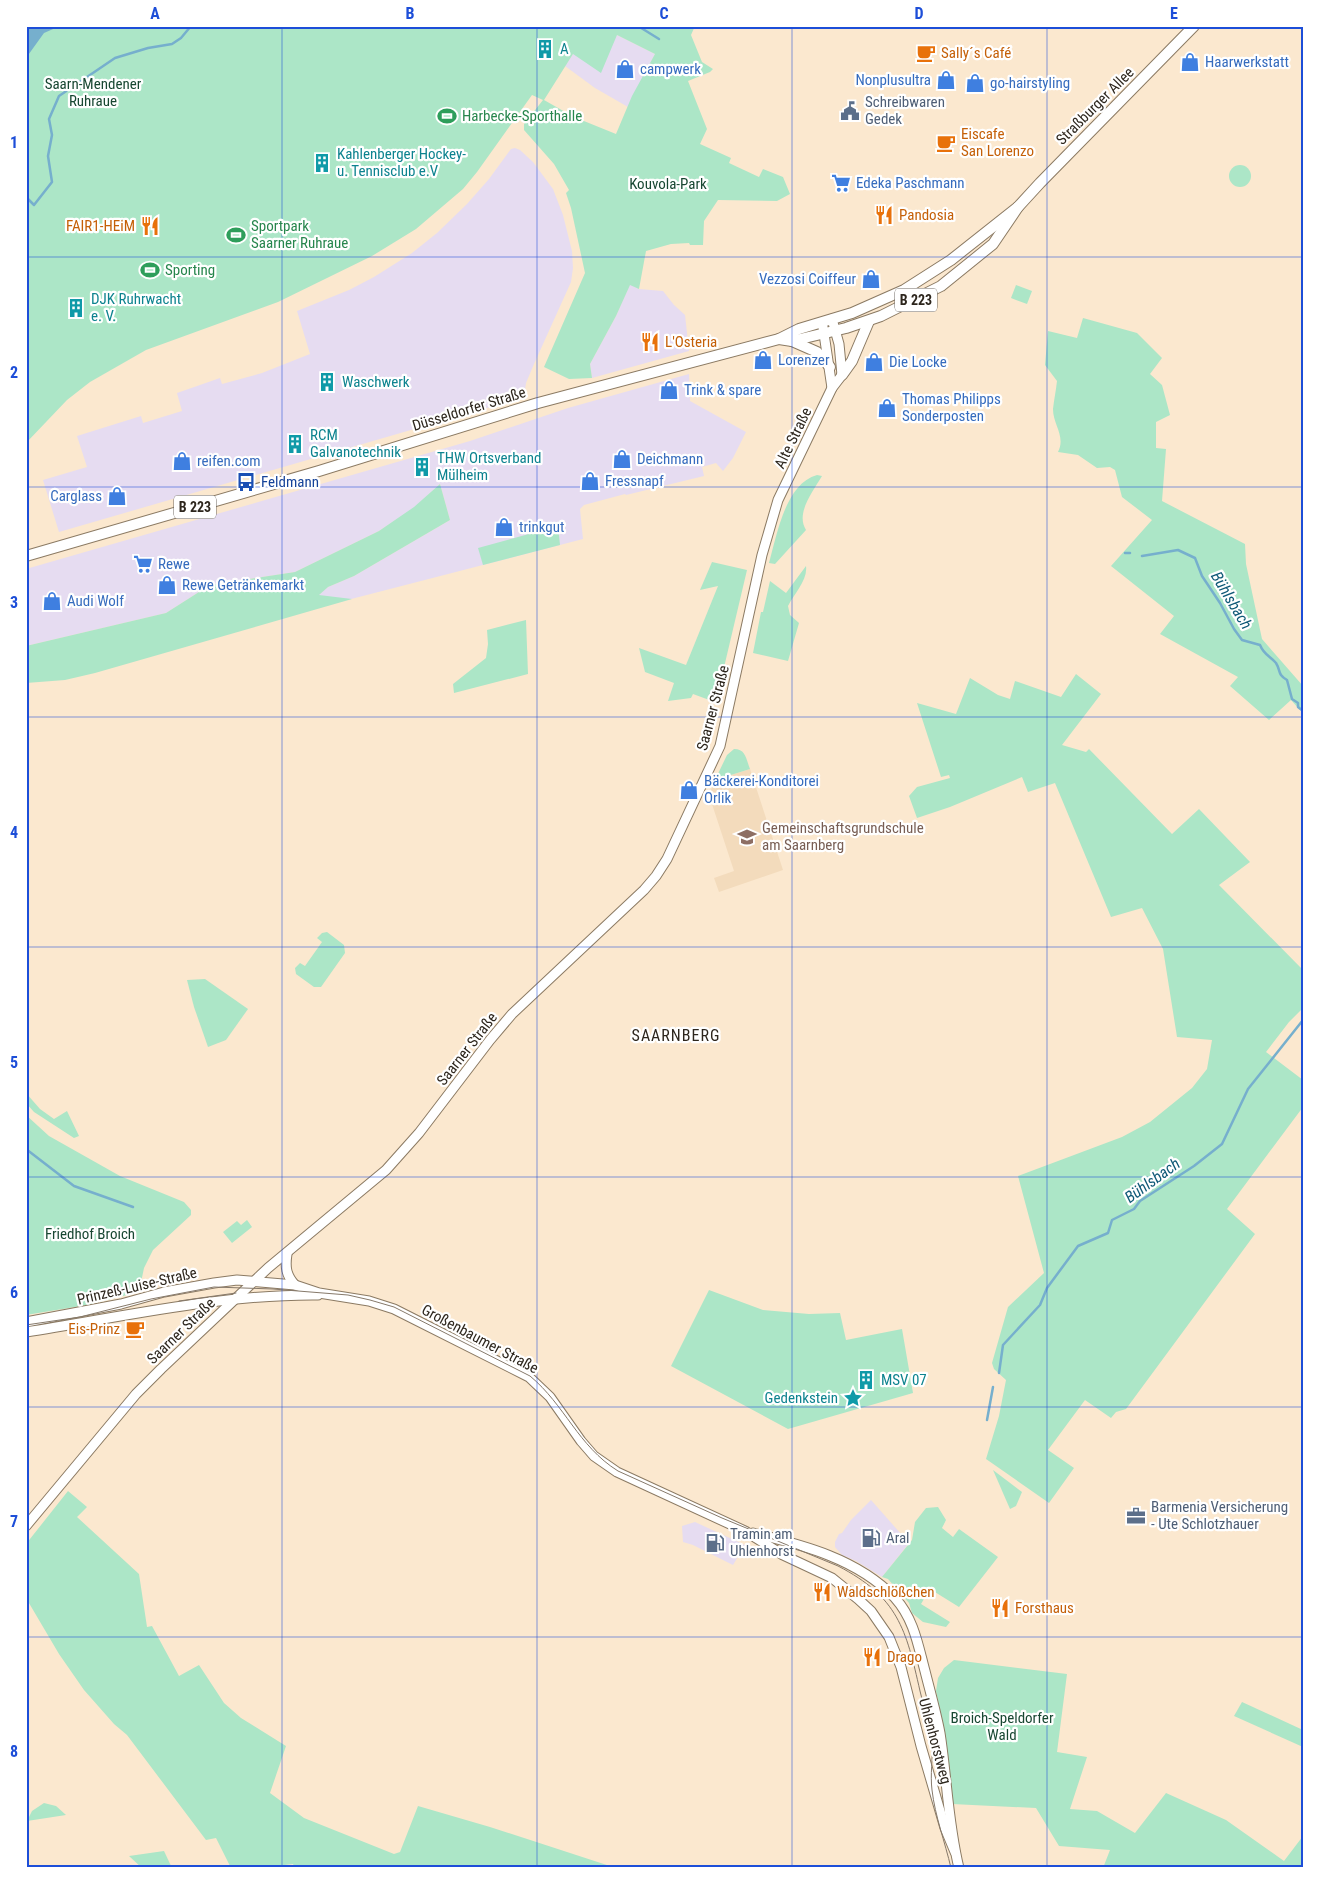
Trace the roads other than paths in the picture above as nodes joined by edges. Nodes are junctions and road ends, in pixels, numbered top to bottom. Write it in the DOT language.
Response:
graph roads {
  1 [pos="1194,26"];
  2 [pos="1018,207"];
  3 [pos="827,320"];
  4 [pos="869,321"];
  5 [pos="835,331"];
  6 [pos="825,333"];
  7 [pos="779,339"];
  8 [pos="792,341"];
  9 [pos="830,367"];
  10 [pos="842,375"];
  11 [pos="832,388"];
  12 [pos="778,500"];
  13 [pos="26,556"];
  14 [pos="286,1254"];
  15 [pos="254,1281"];
  16 [pos="295,1285"];
  17 [pos="332,1296"];
  18 [pos="234,1298"];
  19 [pos="26,1322"];
  20 [pos="26,1332"];
  21 [pos="26,1526"];
  22 [pos="745,1531"];
  23 [pos="889,1637"];
  24 [pos="924,1670"];
  25 [pos="955,1852"];
  26 [pos="959,1868"];
  1 -- 2 [label="main road, Straßburger Allee / B 223"];
  2 -- 3 [label="main road, Straßburger Allee / B 223"];
  2 -- 4 [label="main road, Straßburger Allee / B 223"];
  3 -- 5 [label="main road"];
  3 -- 6 [label="main road"];
  3 -- 7 [label="main road, Düsseldorfer Straße / B 223"];
  4 -- 5 [label="main road, Straßburger Allee / B 223"];
  4 -- 10 [label="main road"];
  5 -- 6 [label="main road, Straßburger Allee / B 223"];
  5 -- 10 [label="main road"];
  6 -- 8 [label="main road, Düsseldorfer Straße / B 223"];
  6 -- 9 [label="main road"];
  7 -- 8 [label="main road, Düsseldorfer Straße / B 223"];
  7 -- 13 [label="main road, Düsseldorfer Straße / B 223"];
  8 -- 9 [label="main road"];
  9 -- 11 [label="main road"];
  10 -- 11 [label="main road, Alte Straße"];
  11 -- 12 [label="main road, Alte Straße"];
  12 -- 14 [label="main road, Saarner Straße"];
  14 -- 15 [label="main road, Saarner Straße"];
  14 -- 16 [label="main road"];
  15 -- 16 [label="main road, Großenbaumer Straße"];
  15 -- 18 [label="main road, Saarner Straße"];
  15 -- 19 [label="main road, Prinzeß-Luise-Straße"];
  16 -- 17 [label="main road, Großenbaumer Straße"];
  17 -- 18 [label="main road, Großenbaumer Straße"];
  17 -- 22 [label="main road, Großenbaumer Straße"];
  18 -- 20 [label="main road, Prinzeß-Luise-Straße"];
  18 -- 21 [label="main road, Saarner Straße"];
  22 -- 23 [label="main road, Großenbaumer Straße"];
  22 -- 24 [label="main road, Großenbaumer Straße"];
  23 -- 25 [label="main road, Uhlenhorstweg"];
  24 -- 25 [label="main road, Uhlenhorstweg"];
  25 -- 26 [label="main road, Uhlenhorstweg"];
}
